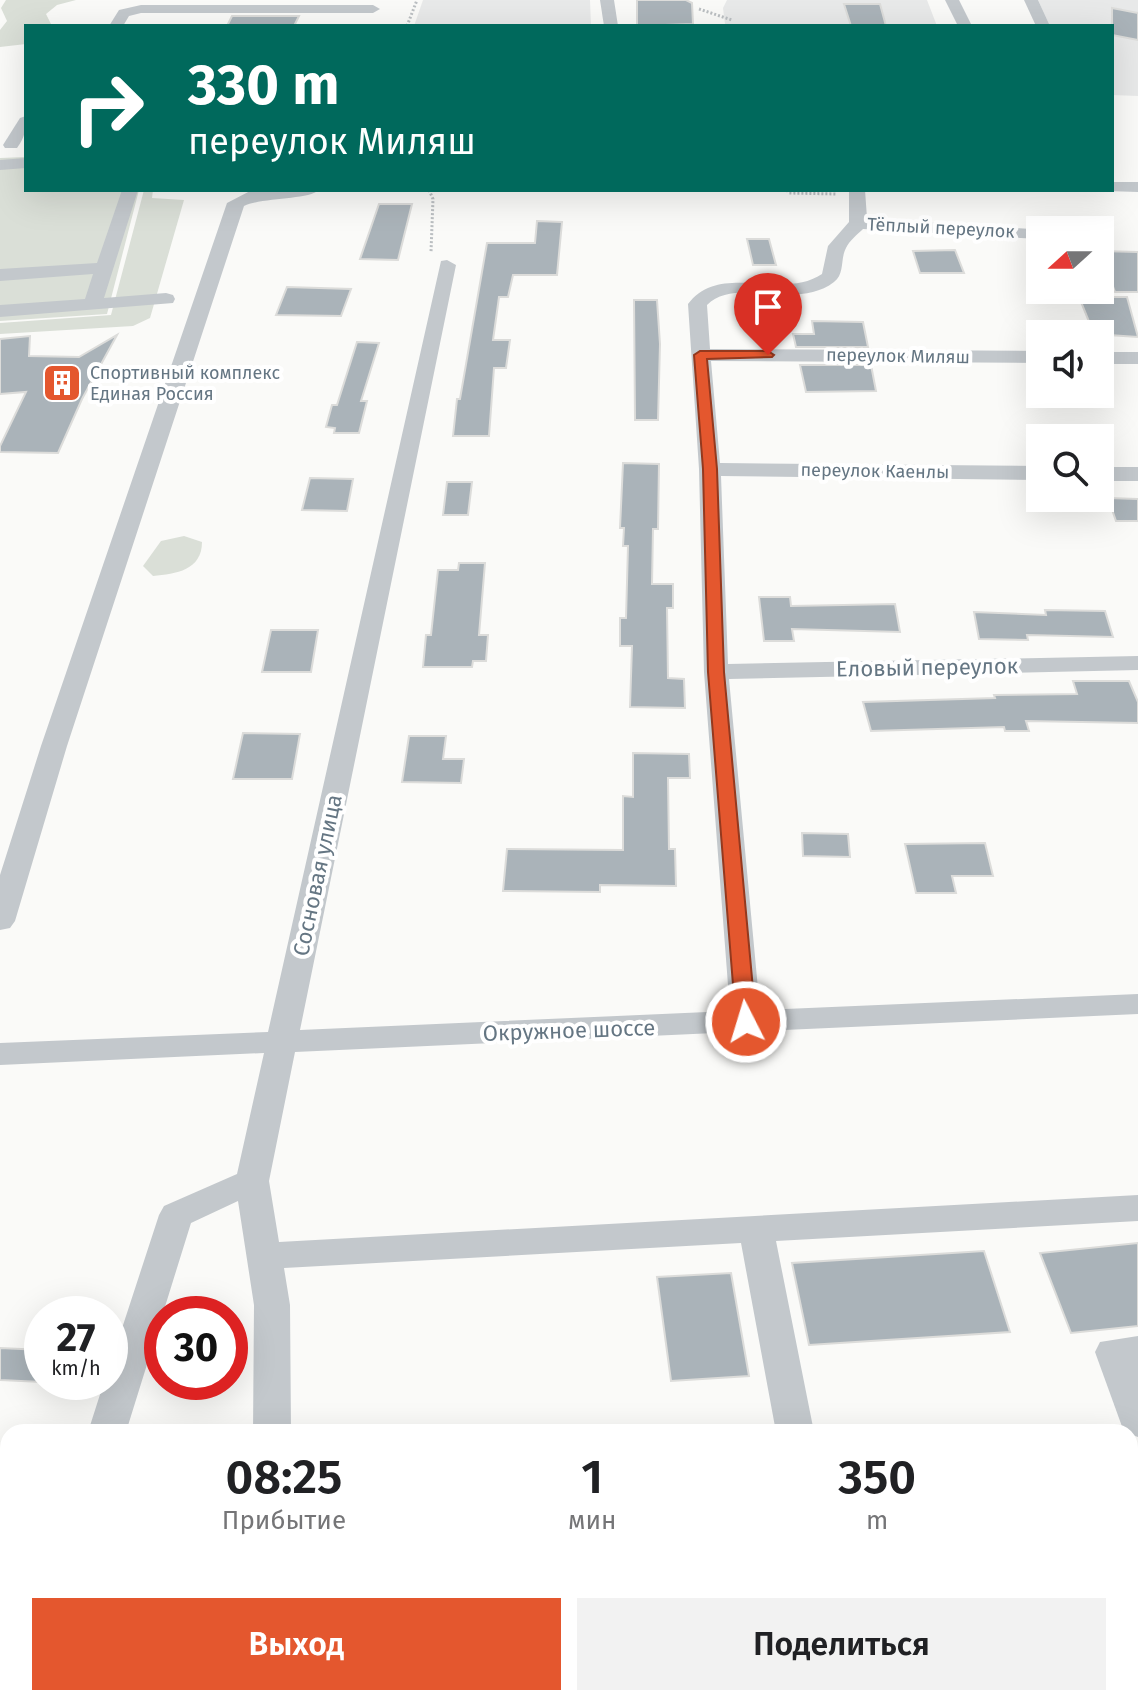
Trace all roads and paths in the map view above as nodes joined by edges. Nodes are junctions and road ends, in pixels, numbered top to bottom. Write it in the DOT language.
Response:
graph roads {
  1 [pos="417,0"];
  2 [pos="607,0"];
  3 [pos="952,0"];
  4 [pos="1031,0"];
  5 [pos="374,4"];
  6 [pos="699,9"];
  7 [pos="732,20"];
  8 [pos="117,24"];
  9 [pos="369,24"];
  10 [pos="408,24"];
  11 [pos="611,24"];
  12 [pos="964,24"];
  13 [pos="1042,24"];
  14 [pos="24,124"];
  15 [pos="12,145"];
  16 [pos="24,163"];
  17 [pos="0,165"];
  18 [pos="1114,187"];
  19 [pos="1138,187"];
  20 [pos="129,192"];
  21 [pos="256,192"];
  22 [pos="430,192"];
  23 [pos="788,192"];
  24 [pos="857,192"];
  25 [pos="858,223"];
  26 [pos="1026,233"];
  27 [pos="447,265"];
  28 [pos="107,268"];
  29 [pos="0,275"];
  30 [pos="166,299"];
  31 [pos="93,304"];
  32 [pos="0,311"];
  33 [pos="704,354"];
  34 [pos="1026,357"];
  35 [pos="1114,358"];
  36 [pos="1138,358"];
  37 [pos="710,469"];
  38 [pos="1026,473"];
  39 [pos="1114,474"];
  40 [pos="1138,474"];
  41 [pos="1138,663"];
  42 [pos="716,672"];
  43 [pos="0,921"];
  44 [pos="1138,1004"];
  45 [pos="746,1022"];
  46 [pos="281,1042"];
  47 [pos="0,1054"];
  48 [pos="252,1181"];
  49 [pos="1138,1208"];
  50 [pos="756,1229"];
  51 [pos="265,1256"];
  52 [pos="1138,1350"];
  53 [pos="1138,1422"];
  54 [pos="110,1424"];
  55 [pos="272,1424"];
  56 [pos="793,1424"];
  1 -- 10 [label="path"];
  2 -- 11 [label="street"];
  3 -- 12 [label="street"];
  4 -- 13 [label="street"];
  5 -- 8 [label="street"];
  5 -- 9 [label="street"];
  6 -- 7 [label="path"];
  14 -- 15 [label="street"];
  16 -- 17 [label="street"];
  18 -- 19 [label="street"];
  20 -- 28 [label="street"];
  21 -- 43 [label="street"];
  22 -- 27 [label="path"];
  23 -- 24 [label="path"];
  24 -- 25 [label="street"];
  25 -- 26 [label="street, Тёплый переулок"];
  25 -- 33 [label="street, Тёплый переулок"];
  27 -- 46 [label="street, Сосновая улица"];
  28 -- 29 [label="street"];
  28 -- 31 [label="street"];
  30 -- 31 [label="street"];
  31 -- 32 [label="street"];
  33 -- 34 [label="street, переулок Миляш"];
  33 -- 37 [label="street"];
  35 -- 36 [label="street"];
  37 -- 38 [label="street, переулок Каенлы"];
  37 -- 42 [label="street"];
  39 -- 40 [label="street"];
  41 -- 42 [label="street, Еловый переулок"];
  42 -- 45 [label="street"];
  44 -- 45 [label="street, Окружное шоссе"];
  45 -- 46 [label="street, Окружное шоссе"];
  46 -- 47 [label="street, Окружное шоссе"];
  46 -- 48 [label="street, Сосновая улица"];
  48 -- 51 [label="street"];
  48 -- 54 [label="street"];
  49 -- 50 [label="street"];
  50 -- 51 [label="street"];
  50 -- 56 [label="street"];
  51 -- 55 [label="street"];
  52 -- 53 [label="street"];
}
